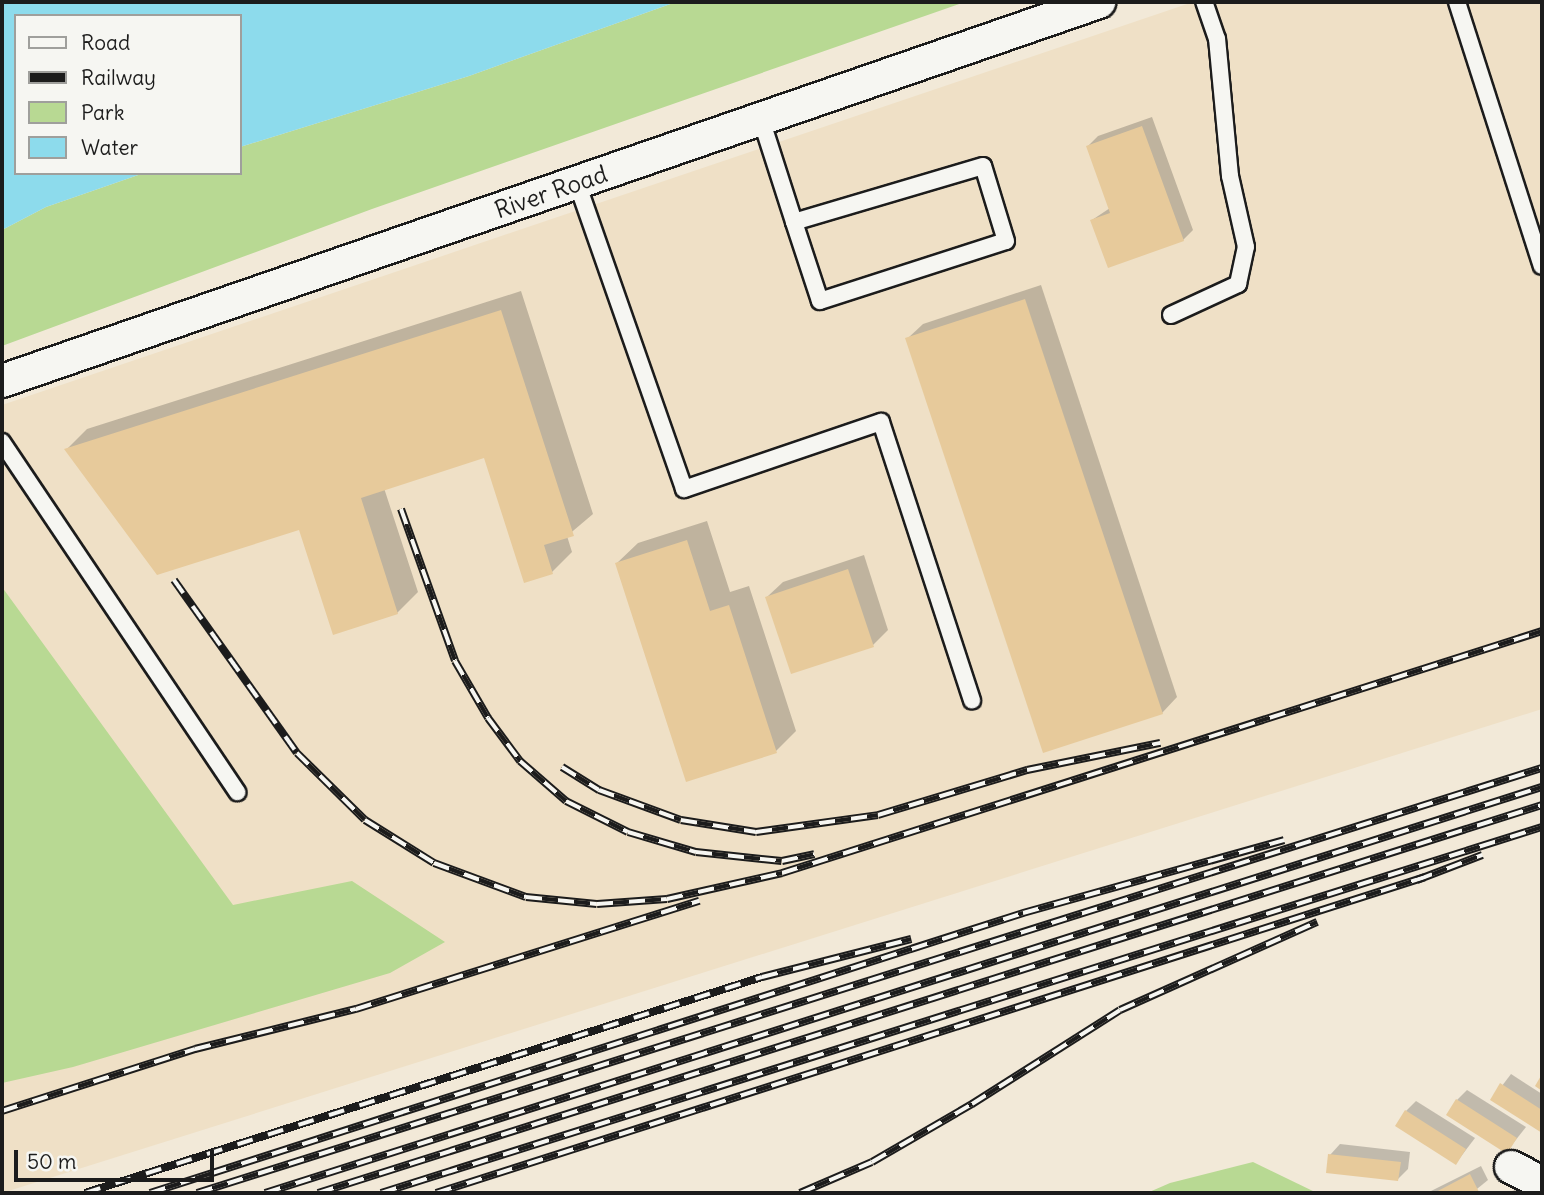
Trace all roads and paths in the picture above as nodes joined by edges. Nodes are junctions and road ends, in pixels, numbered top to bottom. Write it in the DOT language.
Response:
graph roads {
  1 [pos="1099,2"];
  2 [pos="1204,2"];
  3 [pos="1457,2"];
  4 [pos="761,119"];
  5 [pos="577,183"];
  6 [pos="794,222"];
  7 [pos="1542,266"];
  8 [pos="1171,315"];
  9 [pos="2,381"];
  10 [pos="2,442"];
  11 [pos="972,701"];
  12 [pos="237,792"];
  13 [pos="1542,1157"];
  14 [pos="1542,1183"];
  1 -- 4 [label="street, River Road"];
  2 -- 8 [label="lane"];
  3 -- 7 [label="lane"];
  4 -- 5 [label="street, River Road"];
  4 -- 6 [label="lane"];
  5 -- 9 [label="street, River Road"];
  5 -- 11 [label="lane"];
  6 -- 6 [label="lane"];
  10 -- 12 [label="lane"];
  13 -- 14 [label="street"];
}
